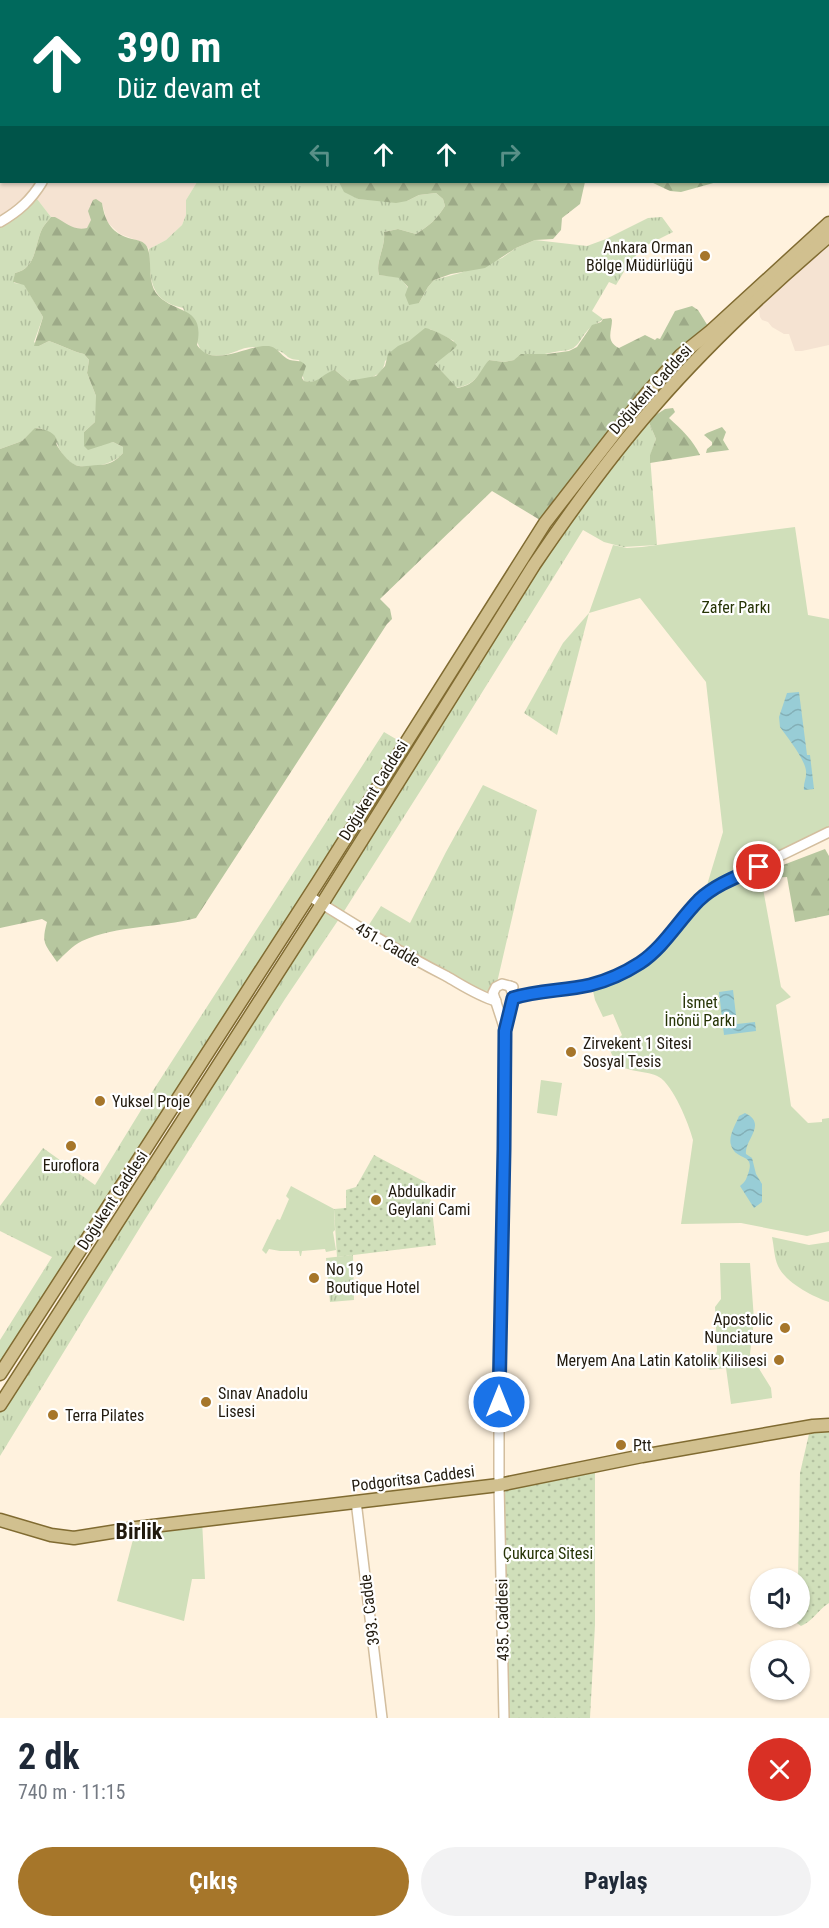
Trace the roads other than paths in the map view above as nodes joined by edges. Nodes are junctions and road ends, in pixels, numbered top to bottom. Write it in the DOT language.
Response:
graph roads {
  1 [pos="41,183"];
  2 [pos="0,222"];
  3 [pos="829,223"];
  4 [pos="829,236"];
  5 [pos="829,246"];
  6 [pos="809,253"];
  7 [pos="829,832"];
  8 [pos="309,896"];
  9 [pos="322,904"];
  10 [pos="510,986"];
  11 [pos="470,988"];
  12 [pos="495,988"];
  13 [pos="539,992"];
  14 [pos="513,999"];
  15 [pos="496,1002"];
  16 [pos="505,1031"];
  17 [pos="0,1374"];
  18 [pos="0,1405"];
  19 [pos="829,1425"];
  20 [pos="499,1485"];
  21 [pos="356,1501"];
  22 [pos="0,1520"];
  23 [pos="382,1718"];
  24 [pos="504,1718"];
  1 -- 2 [label="street"];
  3 -- 8 [label="main road, Doğukent Caddesi"];
  4 -- 6 [label="main road, Doğukent Caddesi"];
  5 -- 6 [label="main road"];
  6 -- 9 [label="main road, Doğukent Caddesi"];
  7 -- 13 [label="street"];
  8 -- 9 [label="street, 451. Cadde"];
  8 -- 17 [label="main road, Doğukent Caddesi"];
  9 -- 11 [label="street, 451. Cadde"];
  9 -- 18 [label="main road, Doğukent Caddesi"];
  10 -- 12 [label="street"];
  10 -- 13 [label="street"];
  10 -- 14 [label="street"];
  11 -- 12 [label="street"];
  11 -- 15 [label="street, 451. Cadde"];
  12 -- 15 [label="street"];
  13 -- 14 [label="street"];
  14 -- 15 [label="street"];
  14 -- 16 [label="street"];
  15 -- 16 [label="street"];
  16 -- 20 [label="street, 435. Caddesi"];
  19 -- 20 [label="main road, Podgoritsa Caddesi"];
  20 -- 21 [label="main road, Podgoritsa Caddesi"];
  20 -- 24 [label="street, 435. Caddesi"];
  21 -- 22 [label="main road, Podgoritsa Caddesi"];
  21 -- 23 [label="street, 393. Cadde"];
}
